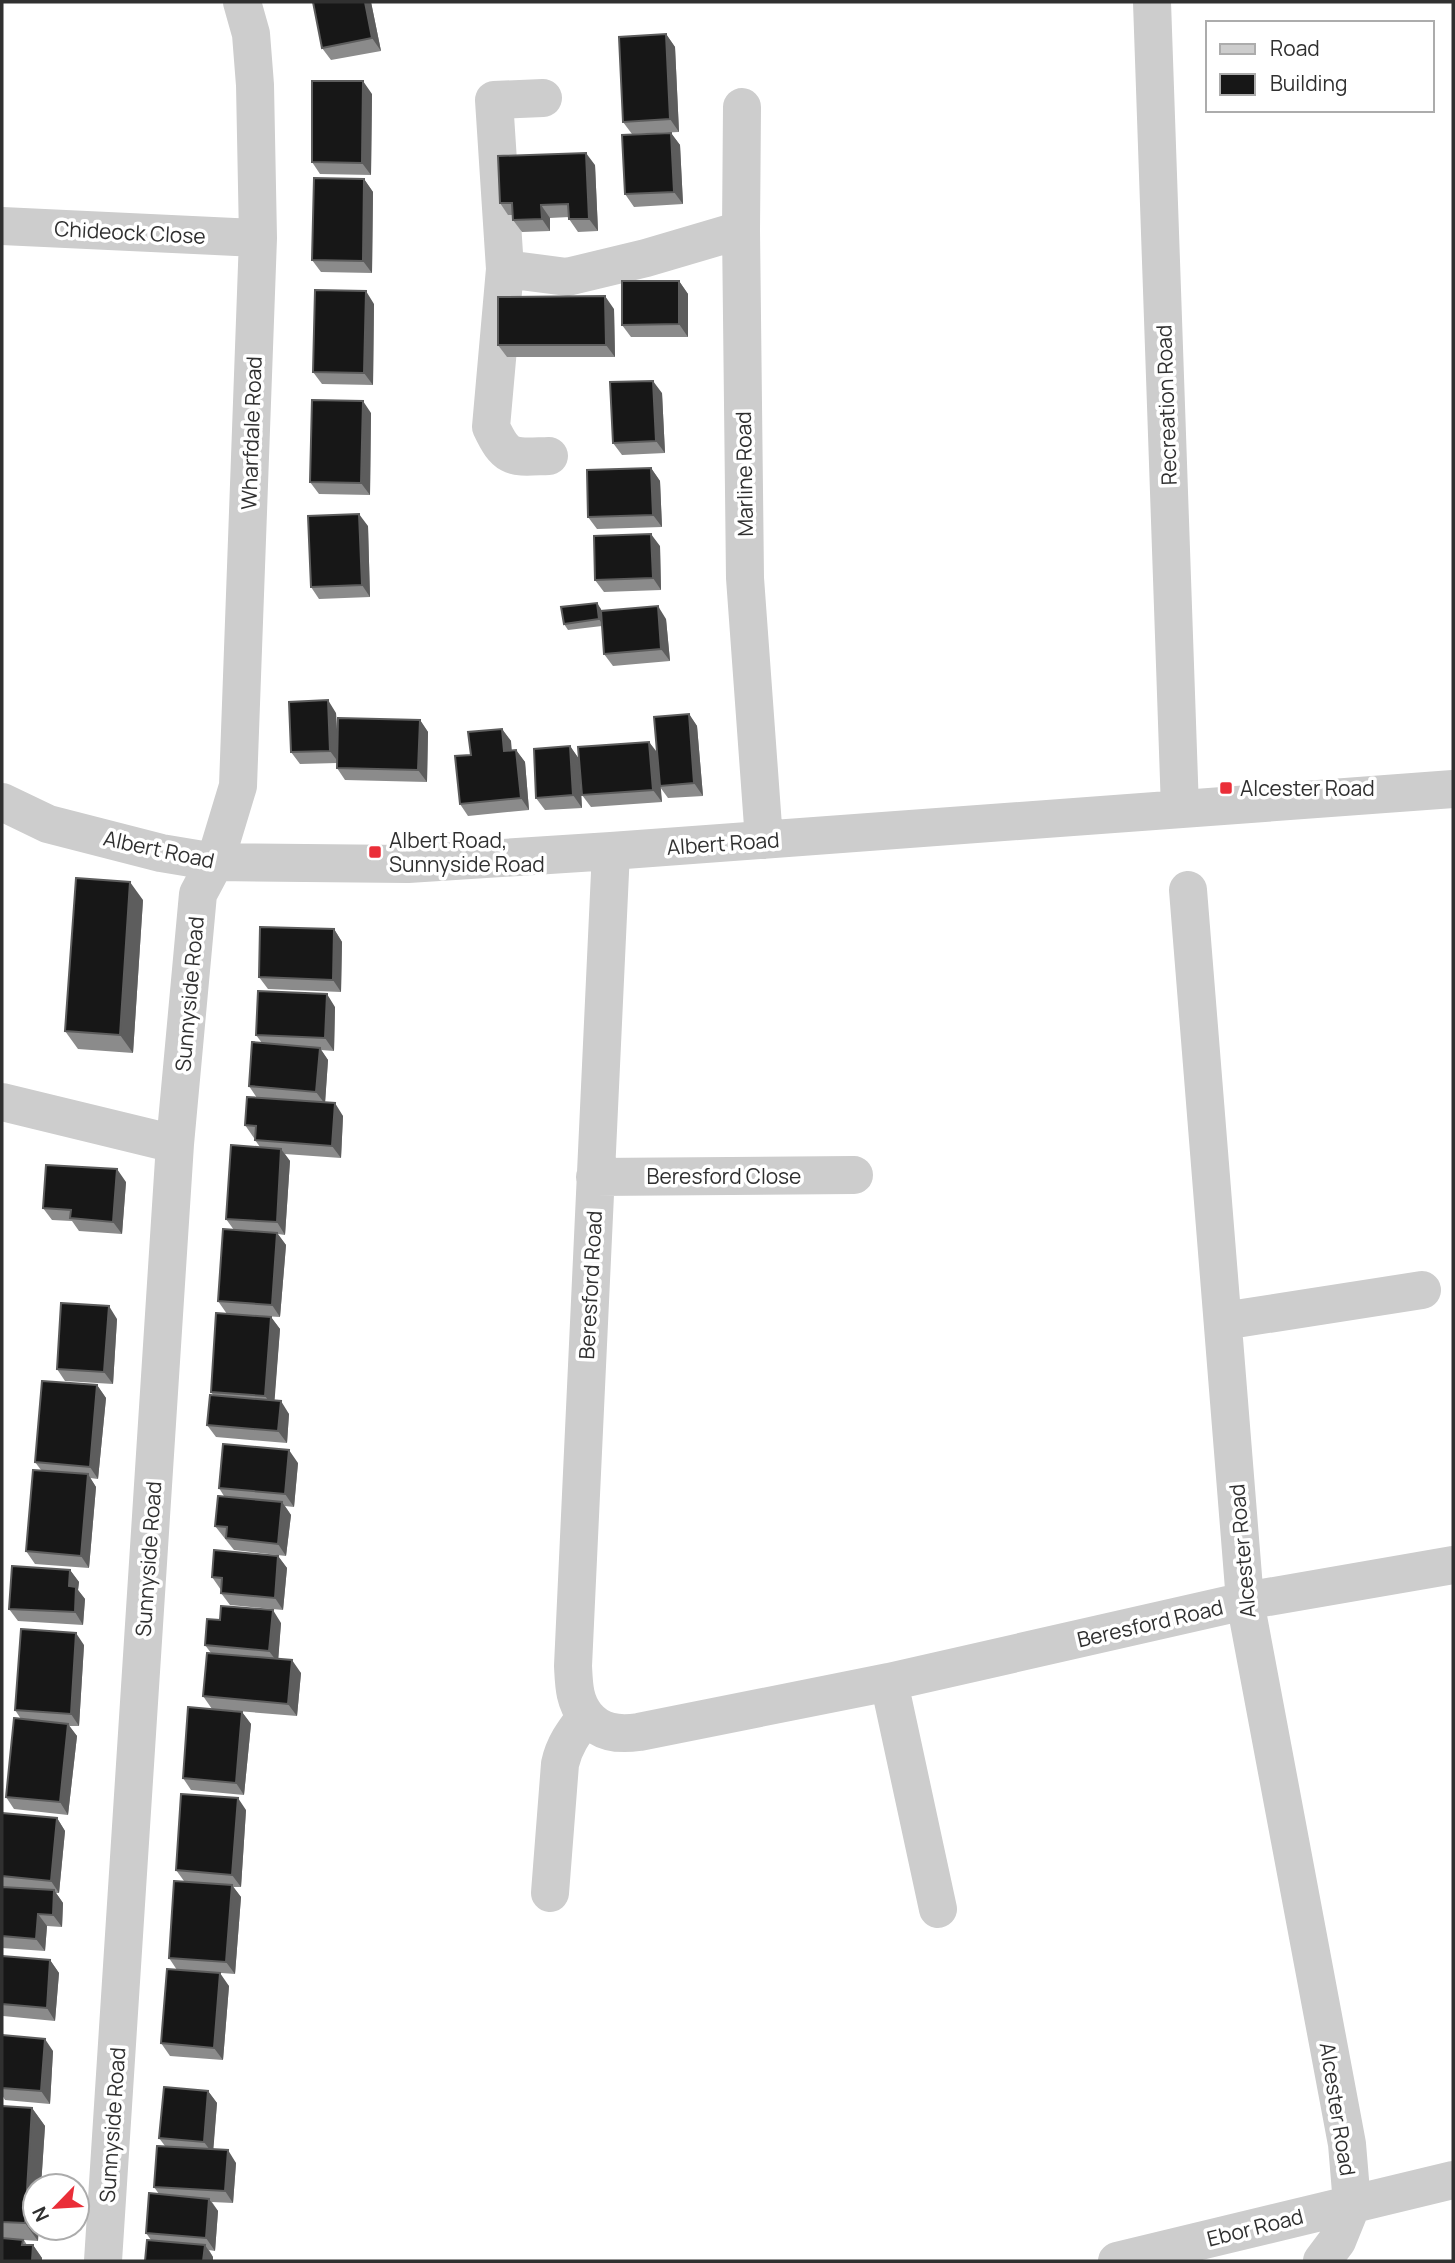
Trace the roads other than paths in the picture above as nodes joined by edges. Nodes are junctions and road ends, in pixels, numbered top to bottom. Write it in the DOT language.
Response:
graph roads {
  1 [pos="242,2"];
  2 [pos="1152,2"];
  3 [pos="543,98"];
  4 [pos="742,107"];
  5 [pos="2,226"];
  6 [pos="741,230"];
  7 [pos="258,238"];
  8 [pos="505,269"];
  9 [pos="549,456"];
  10 [pos="1453,789"];
  11 [pos="2,802"];
  12 [pos="1181,809"];
  13 [pos="764,840"];
  14 [pos="611,851"];
  15 [pos="215,862"];
  16 [pos="1188,890"];
  17 [pos="2,1102"];
  18 [pos="175,1144"];
  19 [pos="854,1175"];
  20 [pos="595,1177"];
  21 [pos="1422,1290"];
  22 [pos="1223,1321"];
  23 [pos="1453,1565"];
  24 [pos="1245,1601"];
  25 [pos="889,1682"];
  26 [pos="586,1716"];
  27 [pos="550,1893"];
  28 [pos="939,1909"];
  29 [pos="1453,2180"];
  30 [pos="1352,2204"];
  31 [pos="103,2261"];
  32 [pos="1117,2261"];
  33 [pos="1322,2261"];
  1 -- 7 [label="street, Wharfdale Road"];
  2 -- 12 [label="street, Recreation Road"];
  3 -- 8 [label="street"];
  4 -- 6 [label="street, Marline Road"];
  5 -- 7 [label="street, Chideock Close"];
  6 -- 8 [label="street"];
  6 -- 13 [label="street, Marline Road"];
  7 -- 15 [label="street, Wharfdale Road"];
  8 -- 9 [label="street"];
  10 -- 12 [label="street, Albert Road"];
  11 -- 15 [label="street, Albert Road"];
  12 -- 13 [label="street, Albert Road"];
  13 -- 14 [label="street, Albert Road"];
  14 -- 15 [label="street, Albert Road"];
  14 -- 20 [label="street, Beresford Road"];
  15 -- 18 [label="street, Sunnyside Road"];
  16 -- 22 [label="street, Alcester Road"];
  17 -- 18 [label="street"];
  18 -- 31 [label="street, Sunnyside Road"];
  19 -- 20 [label="street, Beresford Close"];
  20 -- 26 [label="street, Beresford Road"];
  21 -- 22 [label="street"];
  22 -- 24 [label="street, Alcester Road"];
  23 -- 24 [label="street, Beresford Road"];
  24 -- 25 [label="street, Beresford Road"];
  24 -- 30 [label="street, Alcester Road"];
  25 -- 26 [label="street, Beresford Road"];
  25 -- 28 [label="street"];
  26 -- 27 [label="street"];
  29 -- 30 [label="street, Ebor Road"];
  30 -- 32 [label="street, Ebor Road"];
  30 -- 33 [label="street"];
}
